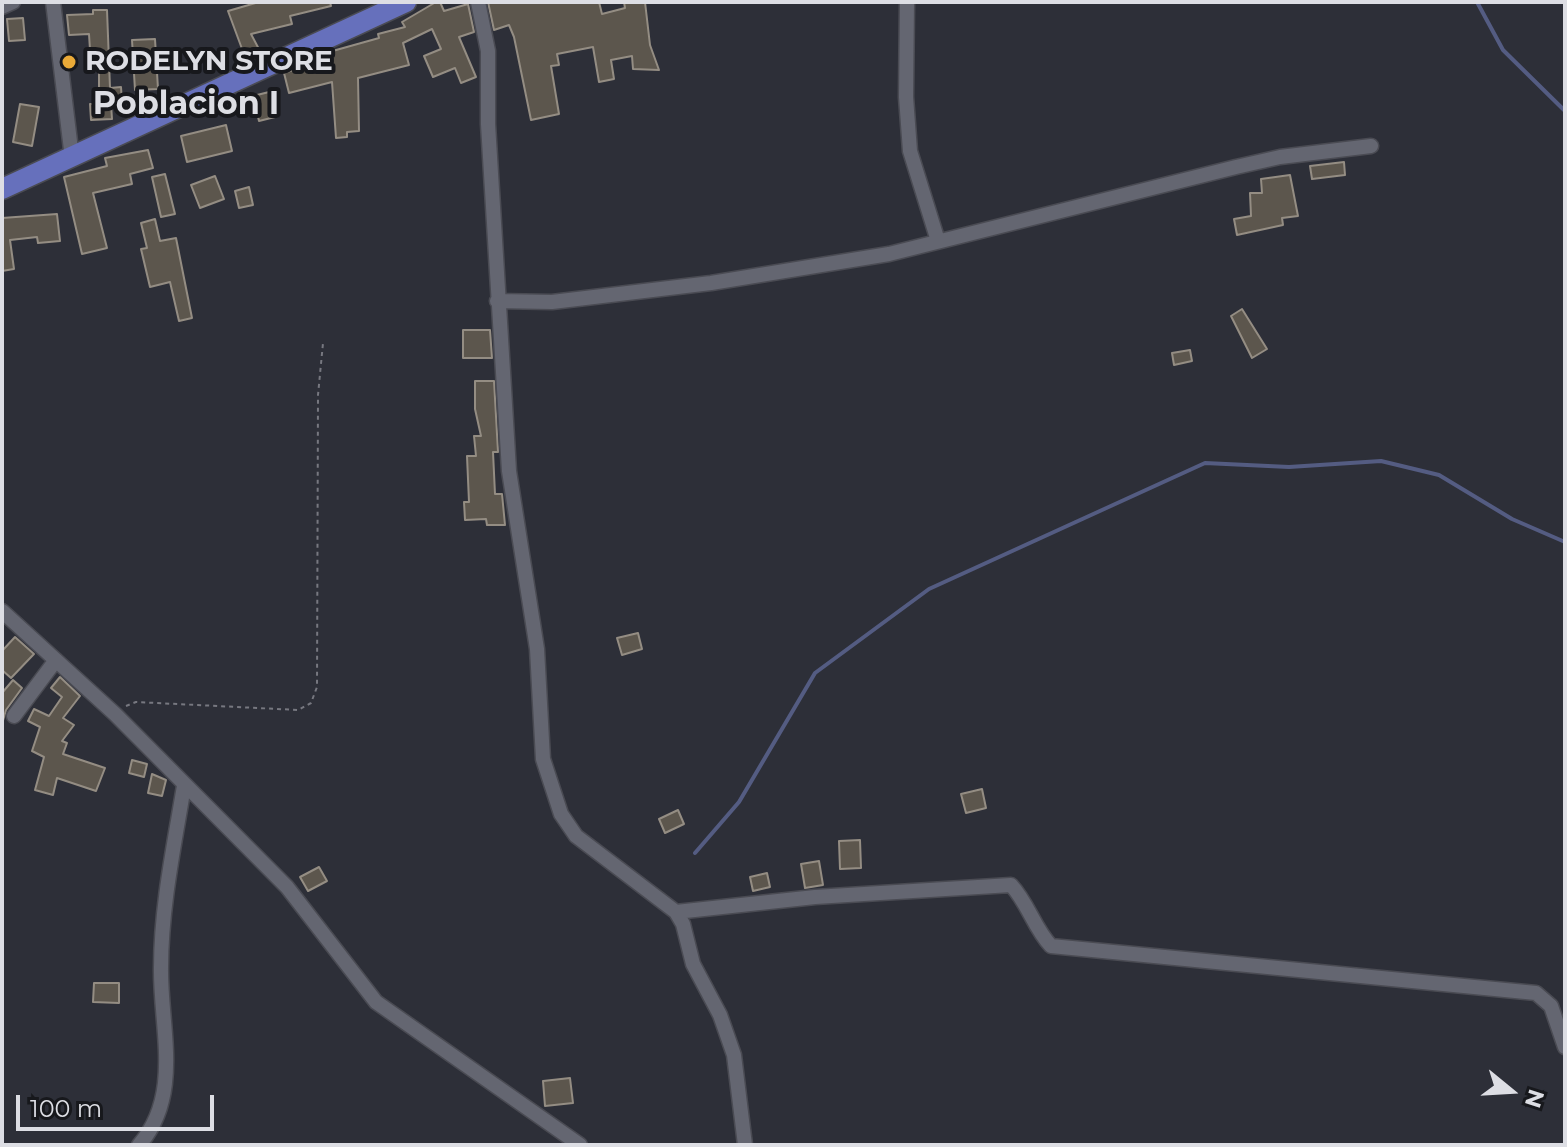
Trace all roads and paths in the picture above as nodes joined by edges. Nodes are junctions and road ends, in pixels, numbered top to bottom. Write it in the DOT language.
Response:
graph roads {
  1 [pos="13,2"];
  2 [pos="53,2"];
  3 [pos="406,2"];
  4 [pos="478,2"];
  5 [pos="907,2"];
  6 [pos="2,7"];
  7 [pos="1371,146"];
  8 [pos="72,158"];
  9 [pos="2,189"];
  10 [pos="938,241"];
  11 [pos="497,301"];
  12 [pos="323,343"];
  13 [pos="2,611"];
  14 [pos="56,660"];
  15 [pos="115,714"];
  16 [pos="14,716"];
  17 [pos="184,786"];
  18 [pos="676,912"];
  19 [pos="1565,1047"];
  20 [pos="139,1145"];
  21 [pos="580,1145"];
  22 [pos="745,1145"];
  1 -- 6 [label="street"];
  2 -- 8 [label="street"];
  3 -- 8 [label="main road"];
  4 -- 11 [label="street"];
  5 -- 10 [label="street"];
  7 -- 10 [label="street"];
  8 -- 9 [label="main road"];
  10 -- 11 [label="street"];
  11 -- 18 [label="street"];
  12 -- 15 [label="path"];
  13 -- 14 [label="street"];
  14 -- 15 [label="street"];
  14 -- 16 [label="street"];
  15 -- 17 [label="street"];
  17 -- 20 [label="street"];
  17 -- 21 [label="street"];
  18 -- 19 [label="street"];
  18 -- 22 [label="street"];
}
